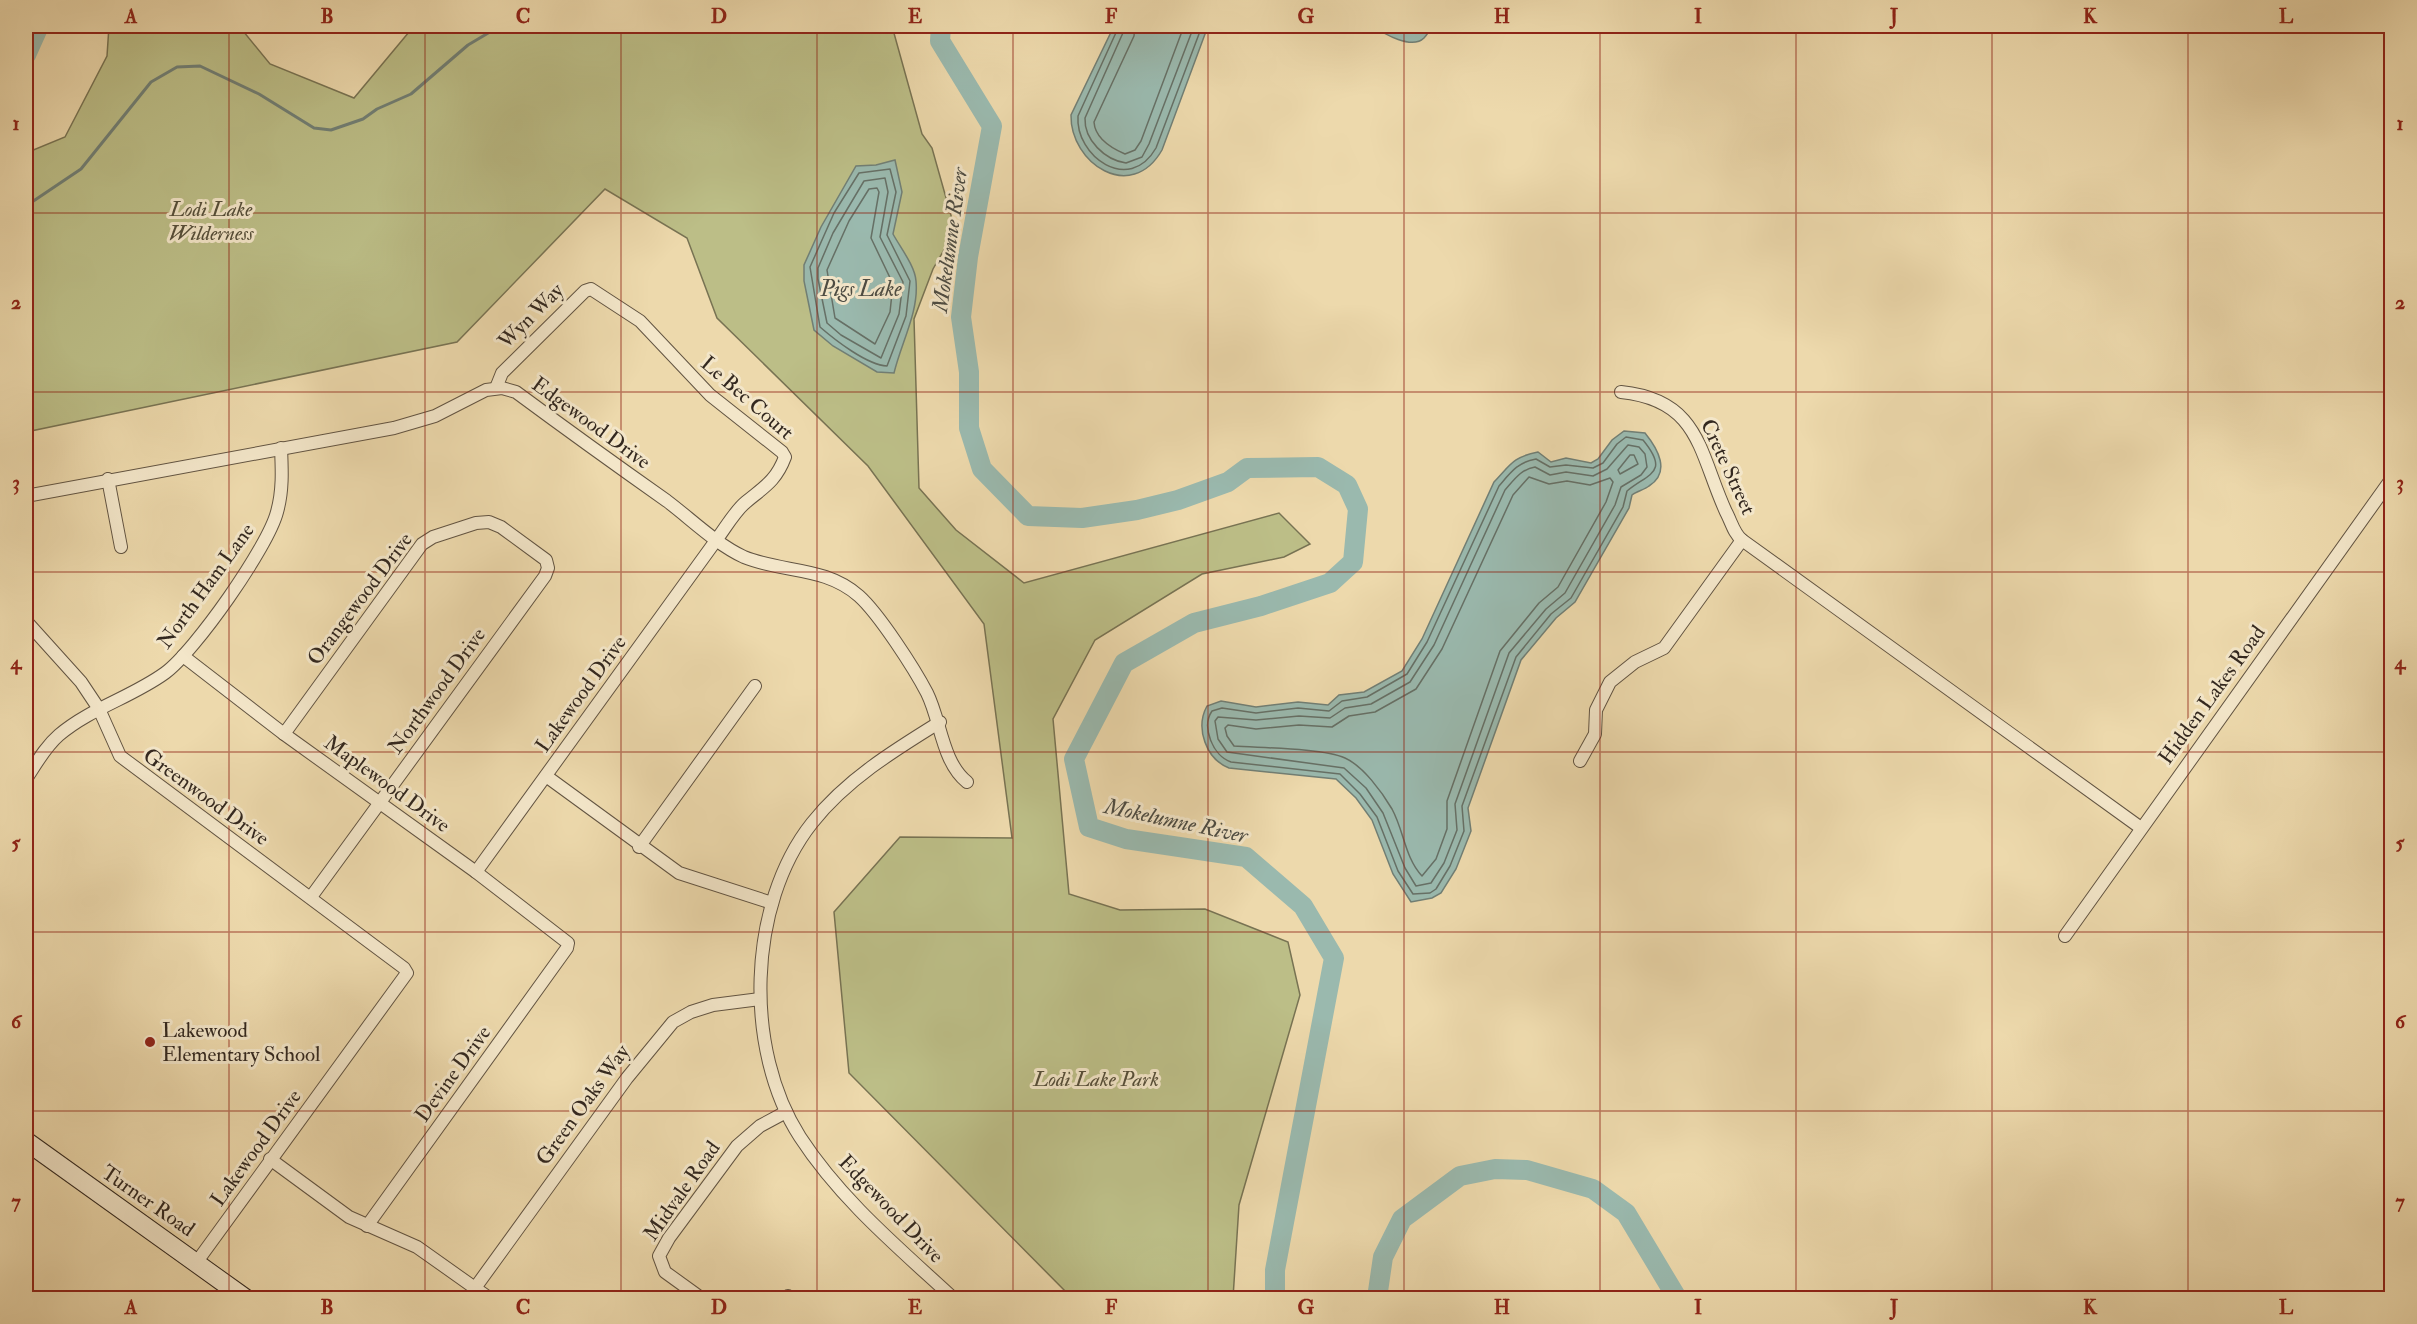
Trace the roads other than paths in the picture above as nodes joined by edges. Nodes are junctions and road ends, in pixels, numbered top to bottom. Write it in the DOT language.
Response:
graph roads {
  1 [pos="604,296"];
  2 [pos="496,388"];
  3 [pos="1622,392"];
  4 [pos="281,448"];
  5 [pos="2391,478"];
  6 [pos="108,479"];
  7 [pos="26,496"];
  8 [pos="717,539"];
  9 [pos="1742,540"];
  10 [pos="121,547"];
  11 [pos="548,563"];
  12 [pos="26,621"];
  13 [pos="183,656"];
  14 [pos="755,686"];
  15 [pos="99,709"];
  16 [pos="940,723"];
  17 [pos="284,734"];
  18 [pos="1580,761"];
  19 [pos="546,776"];
  20 [pos="26,779"];
  21 [pos="967,782"];
  22 [pos="380,803"];
  23 [pos="2141,828"];
  24 [pos="639,847"];
  25 [pos="477,872"];
  26 [pos="311,897"];
  27 [pos="772,903"];
  28 [pos="2065,936"];
  29 [pos="568,943"];
  30 [pos="404,968"];
  31 [pos="760,999"];
  32 [pos="786,1112"];
  33 [pos="26,1141"];
  34 [pos="270,1159"];
  35 [pos="367,1226"];
  36 [pos="196,1263"];
  37 [pos="475,1288"];
  38 [pos="245,1299"];
  39 [pos="489,1299"];
  40 [pos="701,1299"];
  41 [pos="953,1299"];
  1 -- 2 [label="street, Wyn Way"];
  1 -- 8 [label="street, Le Bec Court"];
  2 -- 4 [label="street, Edgewood Drive"];
  2 -- 8 [label="street, Edgewood Drive"];
  3 -- 9 [label="street, Crete Street"];
  4 -- 6 [label="street, Edgewood Drive"];
  4 -- 13 [label="street, North Ham Lane"];
  5 -- 23 [label="street, Hidden Lakes Road"];
  6 -- 7 [label="street, Edgewood Drive"];
  6 -- 10 [label="street"];
  8 -- 16 [label="street, Edgewood Drive"];
  8 -- 19 [label="street, Lakewood Drive"];
  9 -- 18 [label="street"];
  9 -- 23 [label="street, Crete Street"];
  11 -- 17 [label="street, Orangewood Drive"];
  11 -- 22 [label="street, Northwood Drive"];
  12 -- 15 [label="street, Greenwood Drive"];
  13 -- 15 [label="street, North Ham Lane"];
  13 -- 17 [label="street, Maplewood Drive"];
  14 -- 24 [label="street"];
  15 -- 20 [label="street, North Ham Lane"];
  15 -- 26 [label="street, Greenwood Drive"];
  16 -- 21 [label="street, Edgewood Drive"];
  16 -- 27 [label="street, Edgewood Drive"];
  17 -- 22 [label="street, Maplewood Drive"];
  19 -- 24 [label="street"];
  19 -- 25 [label="street, Lakewood Drive"];
  22 -- 25 [label="street, Maplewood Drive"];
  22 -- 26 [label="street, Northwood Drive"];
  23 -- 28 [label="street, Hidden Lakes Road"];
  24 -- 27 [label="street"];
  25 -- 29 [label="street, Maplewood Drive"];
  26 -- 30 [label="street, Greenwood Drive"];
  27 -- 31 [label="street, Edgewood Drive"];
  29 -- 35 [label="street, Devine Drive"];
  30 -- 34 [label="street, Lakewood Drive"];
  31 -- 32 [label="street, Edgewood Drive"];
  31 -- 37 [label="street, Green Oaks Way"];
  32 -- 40 [label="street, Midvale Road"];
  32 -- 41 [label="street, Edgewood Drive"];
  33 -- 36 [label="main road, Turner Road"];
  34 -- 35 [label="street"];
  34 -- 36 [label="street, Lakewood Drive"];
  35 -- 37 [label="street"];
  36 -- 38 [label="main road, Turner Road"];
  37 -- 39 [label="street"];
}
